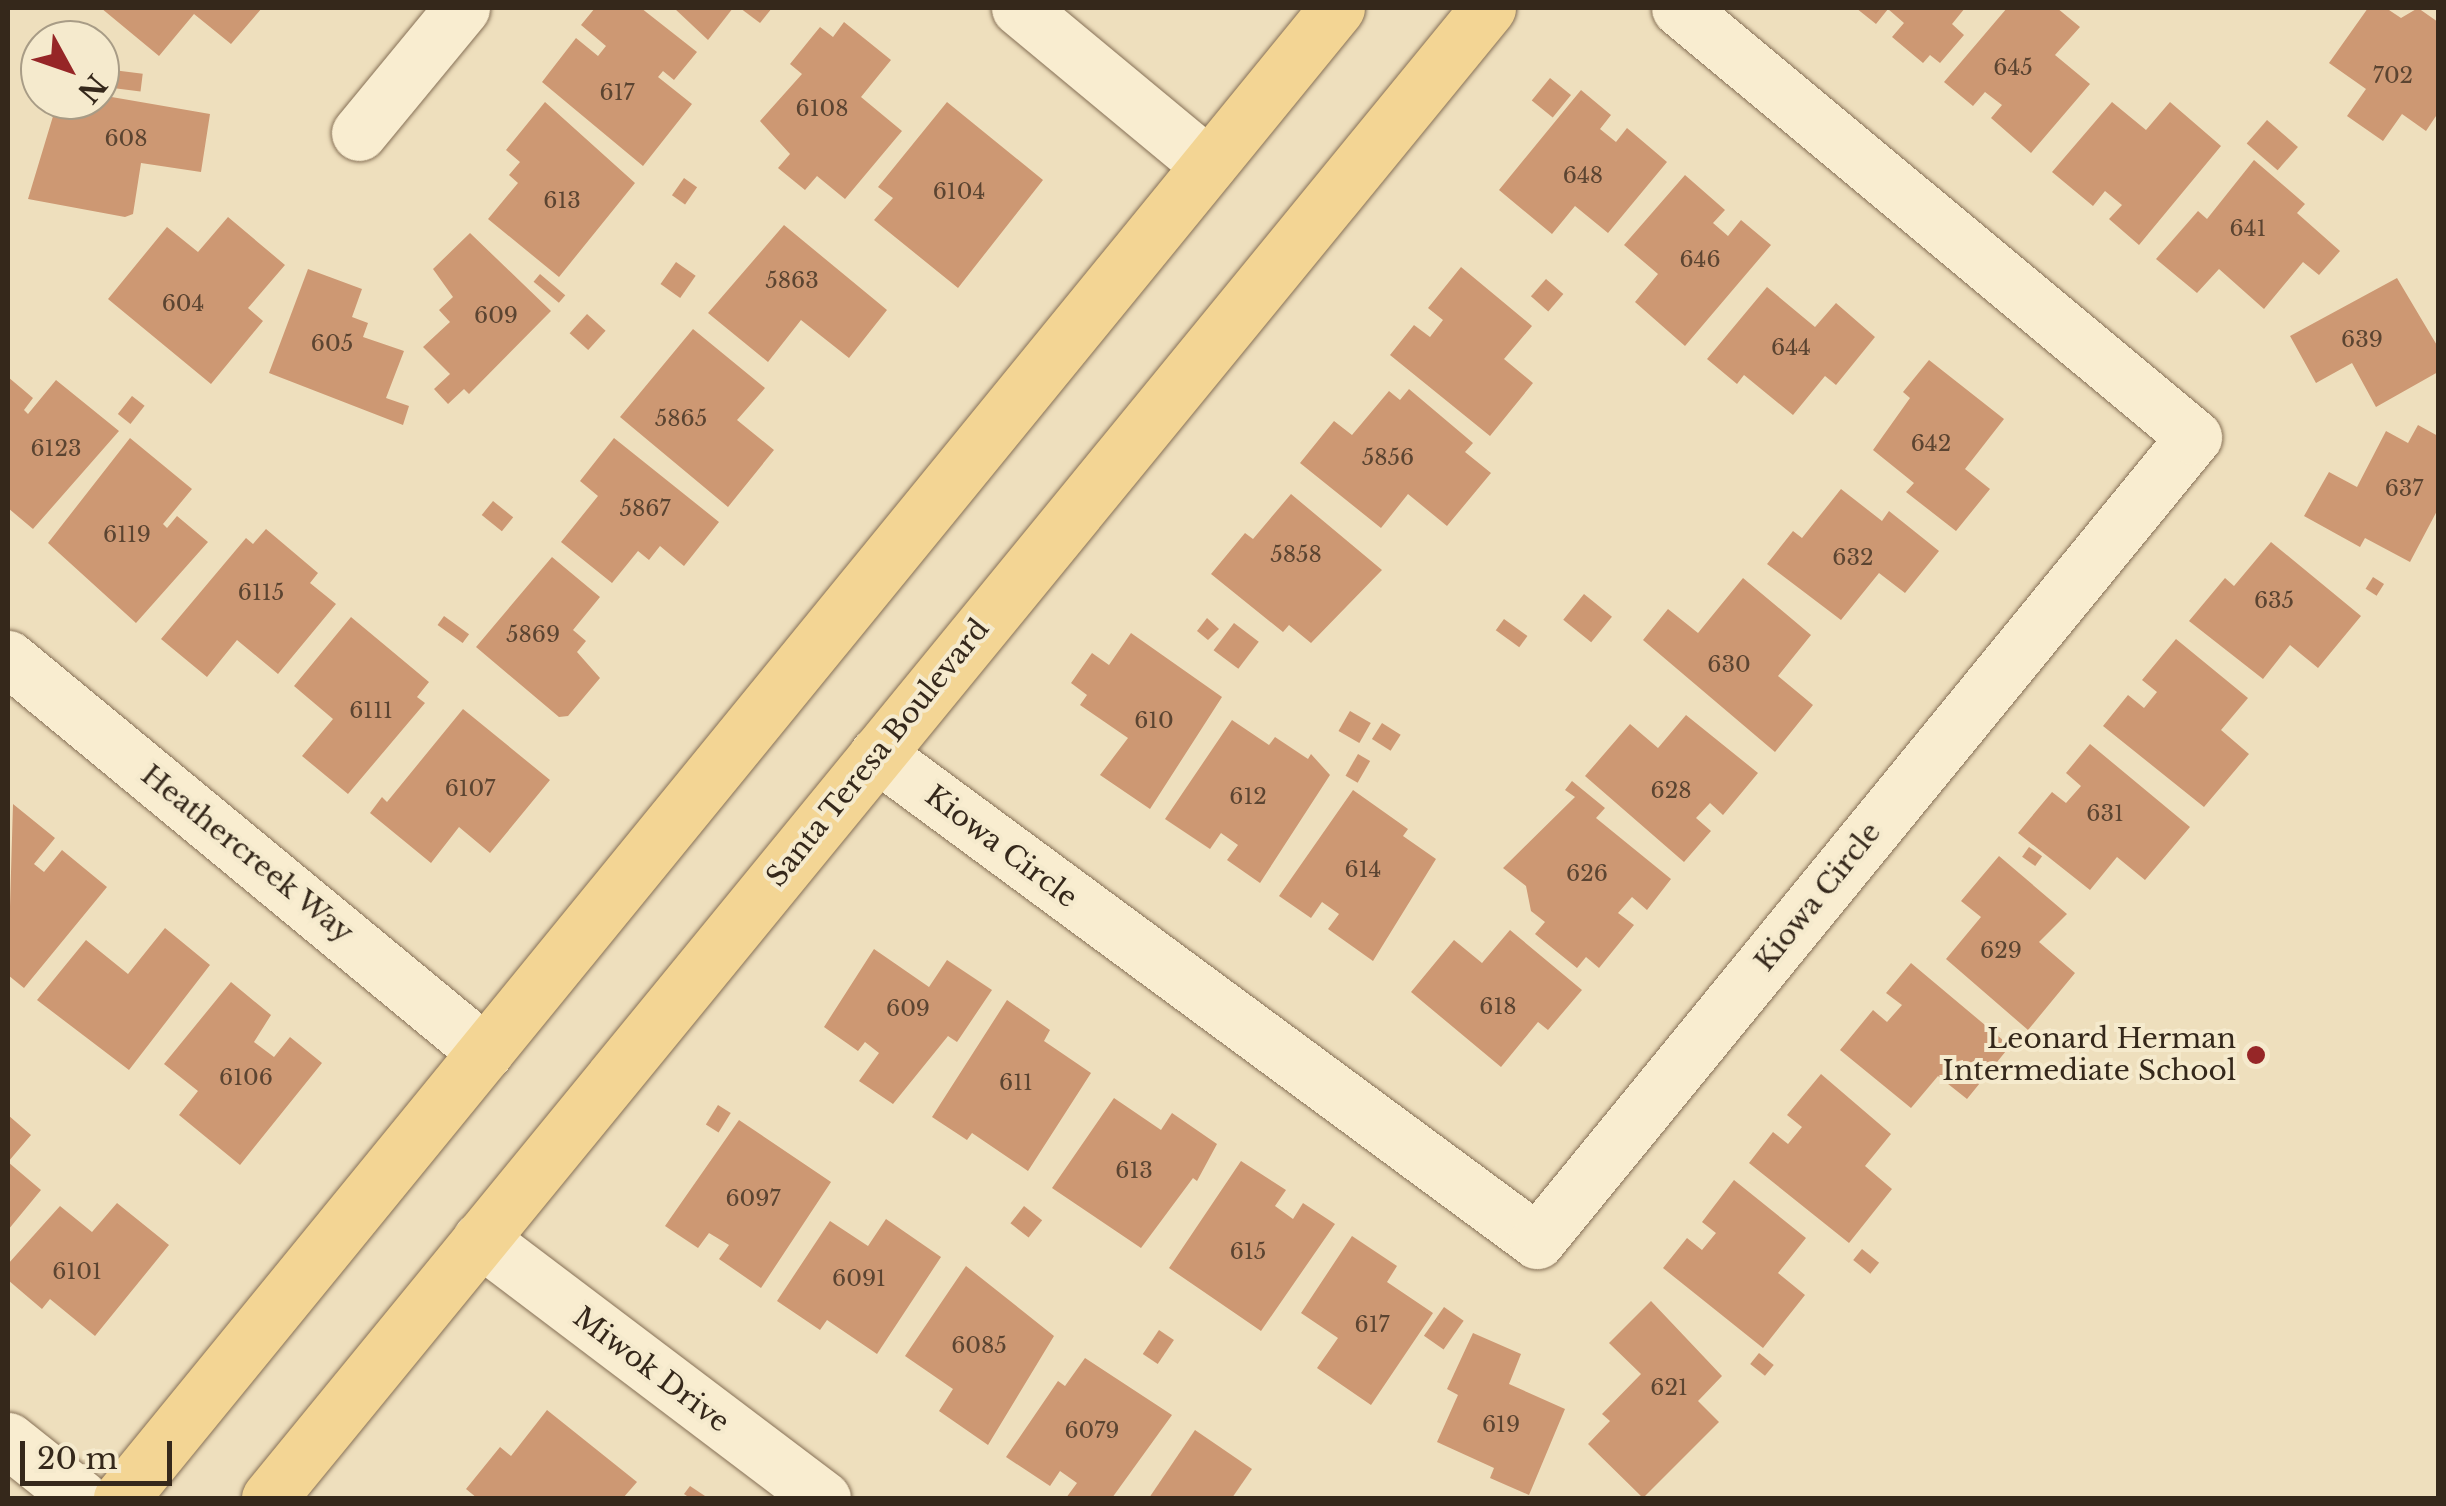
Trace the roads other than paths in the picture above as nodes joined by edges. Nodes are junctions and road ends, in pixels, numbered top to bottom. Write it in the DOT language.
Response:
graph roads {
  1 [pos="462,8"];
  2 [pos="1019,8"];
  3 [pos="1337,8"];
  4 [pos="1488,8"];
  5 [pos="1679,8"];
  6 [pos="360,133"];
  7 [pos="1208,165"];
  8 [pos="8,658"];
  9 [pos="877,754"];
  10 [pos="485,1052"];
  11 [pos="480,1240"];
  12 [pos="8,1440"];
  13 [pos="81,1498"];
  14 [pos="121,1498"];
  15 [pos="269,1498"];
  16 [pos="823,1498"];
  1 -- 6 [label="street"];
  2 -- 7 [label="street"];
  3 -- 7 [label="main road"];
  4 -- 9 [label="main road, Santa Teresa Boulevard"];
  5 -- 9 [label="street, Kiowa Circle"];
  7 -- 10 [label="main road"];
  8 -- 10 [label="street, Heathercreek Way"];
  9 -- 11 [label="main road, Santa Teresa Boulevard"];
  10 -- 14 [label="main road"];
  11 -- 15 [label="main road, Santa Teresa Boulevard"];
  11 -- 16 [label="street, Miwok Drive"];
  12 -- 13 [label="street"];
}
